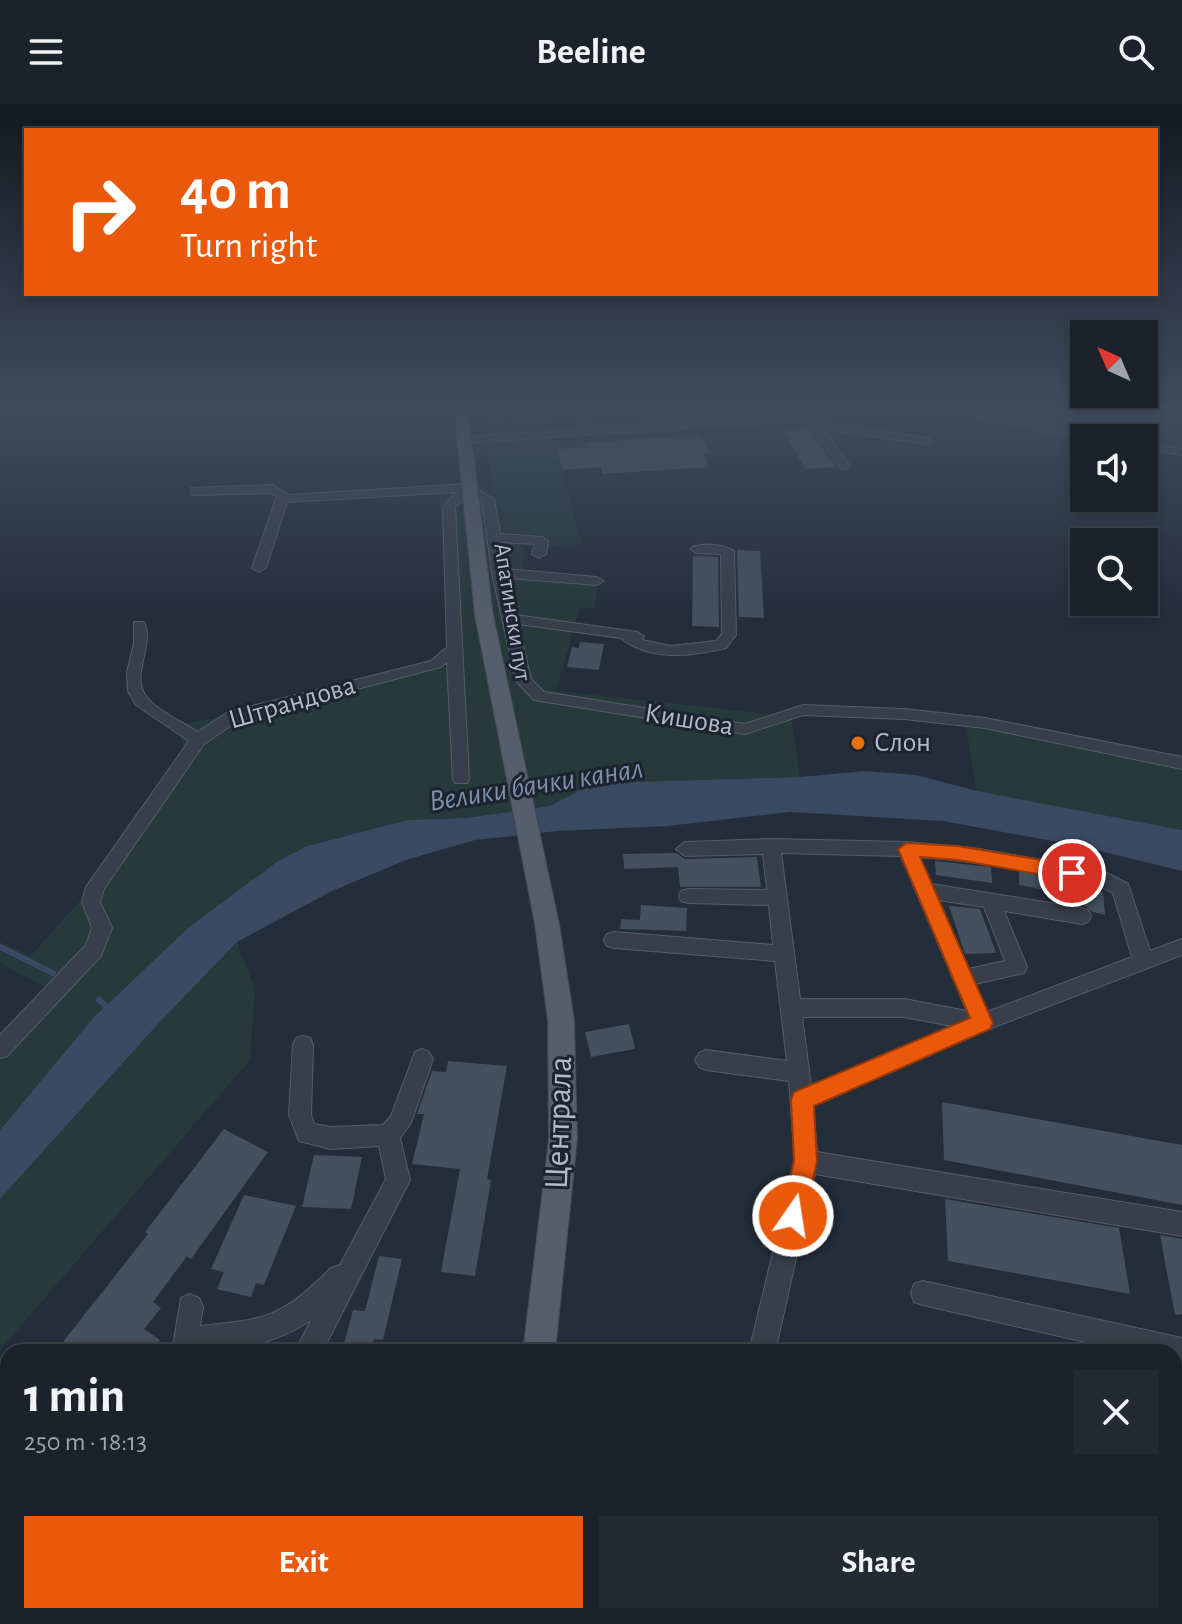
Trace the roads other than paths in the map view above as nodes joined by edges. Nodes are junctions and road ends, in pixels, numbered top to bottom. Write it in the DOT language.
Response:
graph roads {
  1 [pos="468,477"];
  2 [pos="469,490"];
  3 [pos="195,491"];
  4 [pos="283,499"];
  5 [pos="492,537"];
  6 [pos="696,549"];
  7 [pos="539,554"];
  8 [pos="259,568"];
  9 [pos="499,573"];
  10 [pos="597,581"];
  11 [pos="509,618"];
  12 [pos="139,625"];
  13 [pos="627,636"];
  14 [pos="655,636"];
  15 [pos="454,648"];
  16 [pos="198,740"];
  17 [pos="1182,763"];
  18 [pos="461,779"];
  19 [pos="771,846"];
  20 [pos="685,849"];
  21 [pos="907,849"];
  22 [pos="925,890"];
  23 [pos="539,894"];
  24 [pos="688,896"];
  25 [pos="777,898"];
  26 [pos="992,903"];
  27 [pos="1082,916"];
  28 [pos="614,940"];
  29 [pos="1182,947"];
  30 [pos="784,954"];
  31 [pos="1144,963"];
  32 [pos="964,978"];
  33 [pos="790,1008"];
  34 [pos="982,1023"];
  35 [pos="303,1045"];
  36 [pos="0,1049"];
  37 [pos="422,1059"];
  38 [pos="706,1060"];
  39 [pos="798,1072"];
  40 [pos="802,1100"];
  41 [pos="388,1135"];
  42 [pos="806,1161"];
  43 [pos="1182,1224"];
  44 [pos="350,1266"];
  45 [pos="923,1293"];
  46 [pos="190,1307"];
  47 [pos="258,1343"];
  48 [pos="184,1344"];
  49 [pos="191,1344"];
  50 [pos="312,1344"];
  51 [pos="540,1344"];
  52 [pos="764,1344"];
  53 [pos="1151,1344"];
  1 -- 2 [label="main road, Апатински пут"];
  2 -- 4 [label="street"];
  2 -- 5 [label="street"];
  2 -- 15 [label="street"];
  2 -- 23 [label="main road, Апатински пут"];
  3 -- 4 [label="street"];
  4 -- 8 [label="street"];
  5 -- 7 [label="street"];
  5 -- 9 [label="street"];
  6 -- 13 [label="street"];
  9 -- 10 [label="street"];
  9 -- 11 [label="street"];
  11 -- 13 [label="street"];
  11 -- 17 [label="street, Кишова"];
  12 -- 16 [label="street"];
  13 -- 14 [label="street"];
  15 -- 16 [label="street, Штрандова"];
  15 -- 18 [label="street"];
  16 -- 36 [label="street, Штрандова"];
  19 -- 20 [label="street"];
  19 -- 21 [label="street"];
  19 -- 25 [label="street"];
  21 -- 22 [label="street"];
  21 -- 31 [label="street"];
  22 -- 26 [label="street"];
  22 -- 32 [label="street"];
  23 -- 51 [label="main road, Централа"];
  24 -- 25 [label="street"];
  25 -- 30 [label="street"];
  26 -- 27 [label="street"];
  26 -- 32 [label="street"];
  28 -- 30 [label="street"];
  29 -- 31 [label="street"];
  30 -- 33 [label="street"];
  31 -- 34 [label="street"];
  32 -- 34 [label="street"];
  33 -- 34 [label="street"];
  33 -- 39 [label="street"];
  34 -- 40 [label="street"];
  35 -- 41 [label="street"];
  37 -- 41 [label="street"];
  38 -- 39 [label="street"];
  39 -- 40 [label="street"];
  40 -- 42 [label="street"];
  41 -- 44 [label="street"];
  42 -- 43 [label="street"];
  42 -- 52 [label="street"];
  44 -- 47 [label="street"];
  44 -- 50 [label="street"];
  45 -- 53 [label="street"];
  46 -- 48 [label="street"];
  47 -- 49 [label="street"];
}
